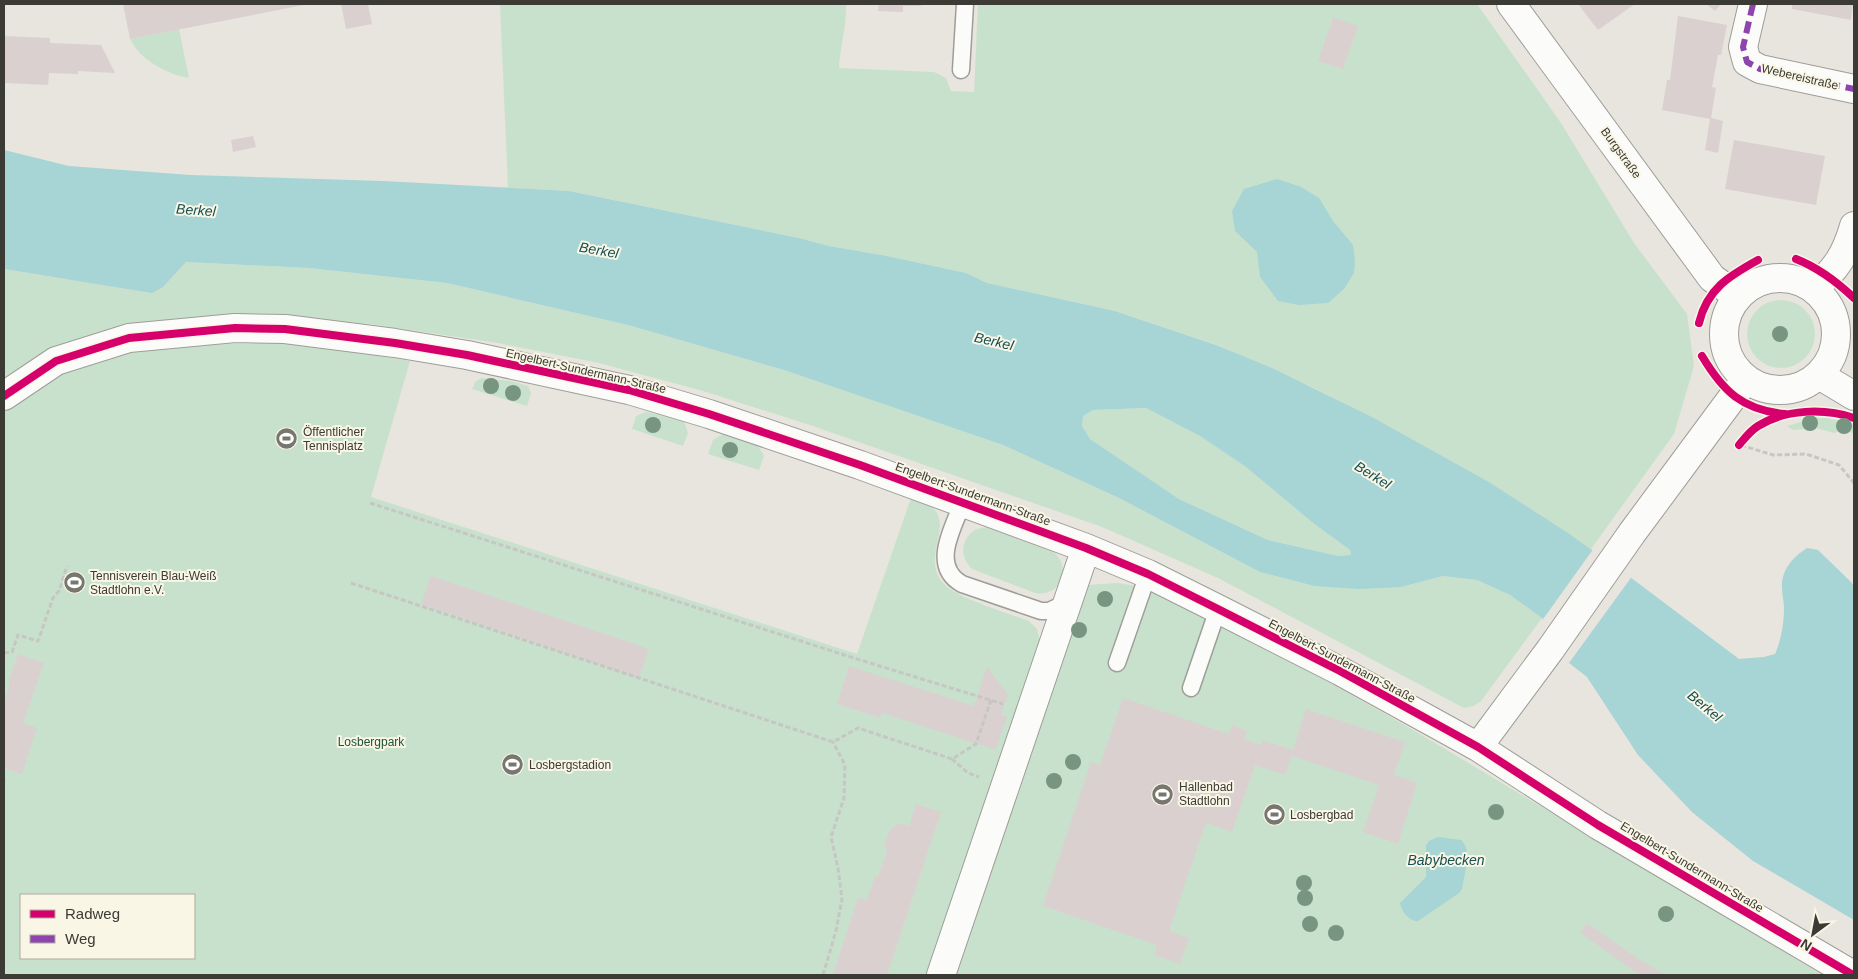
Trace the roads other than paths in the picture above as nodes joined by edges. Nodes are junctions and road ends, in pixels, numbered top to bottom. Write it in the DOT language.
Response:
graph roads {
  1 [pos="965,4"];
  2 [pos="1512,4"];
  3 [pos="1753,4"];
  4 [pos="961,70"];
  5 [pos="1854,90"];
  6 [pos="1854,226"];
  7 [pos="1814,288"];
  8 [pos="1738,296"];
  9 [pos="1845,348"];
  10 [pos="1819,375"];
  11 [pos="1746,379"];
  12 [pos="4,396"];
  13 [pos="1854,396"];
  14 [pos="964,502"];
  15 [pos="1086,548"];
  16 [pos="1148,574"];
  17 [pos="1066,603"];
  18 [pos="1218,609"];
  19 [pos="1117,663"];
  20 [pos="1191,688"];
  21 [pos="1478,747"];
  22 [pos="941,975"];
  23 [pos="1853,975"];
  1 -- 4 [label="lane"];
  2 -- 8 [label="street, Burgstraße"];
  3 -- 5 [label="street, Webereistraße"];
  6 -- 7 [label="street"];
  7 -- 8 [label="street"];
  7 -- 9 [label="street"];
  8 -- 11 [label="street"];
  9 -- 10 [label="street"];
  10 -- 11 [label="street"];
  10 -- 13 [label="street"];
  11 -- 21 [label="street"];
  12 -- 14 [label="street, Engelbert-Sundermann-Straße"];
  14 -- 15 [label="street, Engelbert-Sundermann-Straße"];
  14 -- 17 [label="lane"];
  15 -- 16 [label="street, Engelbert-Sundermann-Straße"];
  15 -- 17 [label="street"];
  16 -- 18 [label="street, Engelbert-Sundermann-Straße"];
  16 -- 19 [label="lane"];
  17 -- 22 [label="street"];
  18 -- 20 [label="lane"];
  18 -- 21 [label="street, Engelbert-Sundermann-Straße"];
  21 -- 23 [label="street, Engelbert-Sundermann-Straße"];
}
